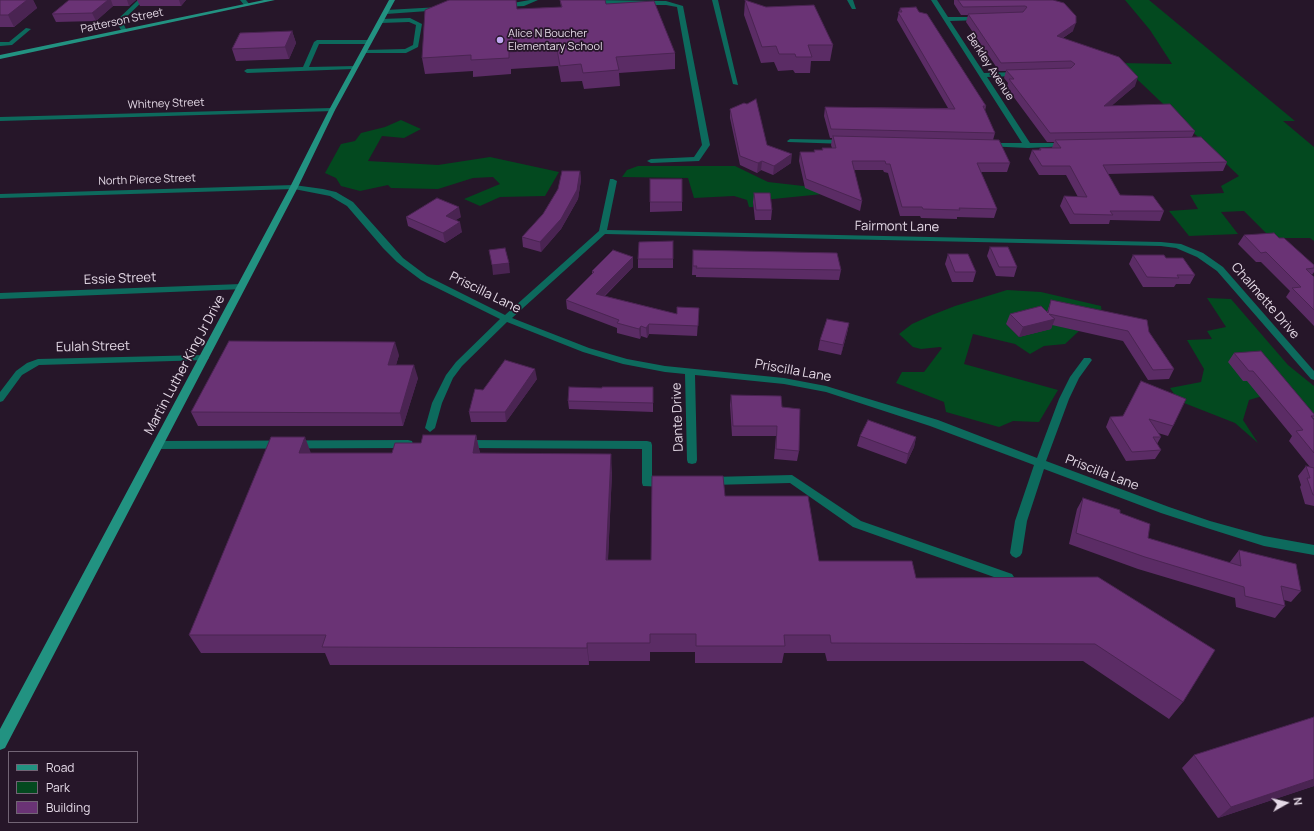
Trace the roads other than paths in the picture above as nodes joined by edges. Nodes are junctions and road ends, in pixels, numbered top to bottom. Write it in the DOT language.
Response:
graph roads {
  1 [pos="141,0"];
  2 [pos="243,0"];
  3 [pos="272,0"];
  4 [pos="392,0"];
  5 [pos="535,0"];
  6 [pos="590,0"];
  7 [pos="715,0"];
  8 [pos="850,0"];
  9 [pos="934,0"];
  10 [pos="247,5"];
  11 [pos="501,6"];
  12 [pos="854,8"];
  13 [pos="447,9"];
  14 [pos="386,12"];
  15 [pos="991,17"];
  16 [pos="946,18"];
  17 [pos="381,21"];
  18 [pos="28,29"];
  19 [pos="124,31"];
  20 [pos="369,42"];
  21 [pos="0,44"];
  22 [pos="364,52"];
  23 [pos="0,57"];
  24 [pos="354,68"];
  25 [pos="305,69"];
  26 [pos="247,71"];
  27 [pos="1029,74"];
  28 [pos="983,75"];
  29 [pos="736,84"];
  30 [pos="332,110"];
  31 [pos="0,119"];
  32 [pos="790,141"];
  33 [pos="853,142"];
  34 [pos="980,145"];
  35 [pos="1076,145"];
  36 [pos="1028,146"];
  37 [pos="651,161"];
  38 [pos="613,181"];
  39 [pos="294,187"];
  40 [pos="0,196"];
  41 [pos="603,232"];
  42 [pos="1191,250"];
  43 [pos="241,287"];
  44 [pos="0,296"];
  45 [pos="507,319"];
  46 [pos="204,358"];
  47 [pos="1087,360"];
  48 [pos="690,372"];
  49 [pos="1314,377"];
  50 [pos="0,399"];
  51 [pos="430,428"];
  52 [pos="416,444"];
  53 [pos="456,444"];
  54 [pos="158,445"];
  55 [pos="692,460"];
  56 [pos="1040,464"];
  57 [pos="678,482"];
  58 [pos="700,482"];
  59 [pos="1314,550"];
  60 [pos="1016,552"];
  61 [pos="1008,577"];
  62 [pos="0,743"];
  1 -- 19 [label="street"];
  2 -- 10 [label="street"];
  3 -- 10 [label="street, Patterson Street"];
  4 -- 14 [label="street, Martin Luther King Jr Drive"];
  5 -- 11 [label="street"];
  6 -- 37 [label="street"];
  7 -- 29 [label="street"];
  8 -- 12 [label="street"];
  9 -- 16 [label="street, Berkley Avenue"];
  10 -- 19 [label="street, Patterson Street"];
  13 -- 14 [label="street"];
  14 -- 17 [label="street, Martin Luther King Jr Drive"];
  15 -- 16 [label="street"];
  16 -- 28 [label="street, Berkley Avenue"];
  17 -- 20 [label="street, Martin Luther King Jr Drive"];
  17 -- 22 [label="street"];
  18 -- 21 [label="street"];
  19 -- 23 [label="street, Patterson Street"];
  20 -- 22 [label="street, Martin Luther King Jr Drive"];
  20 -- 25 [label="street"];
  22 -- 24 [label="street, Martin Luther King Jr Drive"];
  24 -- 25 [label="street"];
  24 -- 30 [label="street, Martin Luther King Jr Drive"];
  25 -- 26 [label="street"];
  27 -- 28 [label="street"];
  28 -- 36 [label="street, Berkley Avenue"];
  30 -- 31 [label="street, Whitney Street"];
  30 -- 39 [label="street, Martin Luther King Jr Drive"];
  32 -- 33 [label="street"];
  34 -- 36 [label="street"];
  35 -- 36 [label="street"];
  38 -- 41 [label="street"];
  39 -- 40 [label="street, North Pierce Street"];
  39 -- 43 [label="street, Martin Luther King Jr Drive"];
  39 -- 45 [label="street, Priscilla Lane"];
  41 -- 42 [label="street, Fairmont Lane"];
  41 -- 45 [label="street"];
  42 -- 49 [label="street, Chalmette Drive"];
  43 -- 44 [label="street, Essie Street"];
  43 -- 46 [label="street, Martin Luther King Jr Drive"];
  45 -- 48 [label="street, Priscilla Lane"];
  45 -- 51 [label="street"];
  46 -- 50 [label="street, Eulah Street"];
  46 -- 54 [label="street, Martin Luther King Jr Drive"];
  47 -- 56 [label="street"];
  48 -- 55 [label="street, Dante Drive"];
  48 -- 56 [label="street, Priscilla Lane"];
  52 -- 54 [label="street"];
  53 -- 57 [label="street"];
  54 -- 62 [label="street, Martin Luther King Jr Drive"];
  56 -- 59 [label="street, Priscilla Lane"];
  56 -- 60 [label="street"];
  58 -- 61 [label="street"];
}
